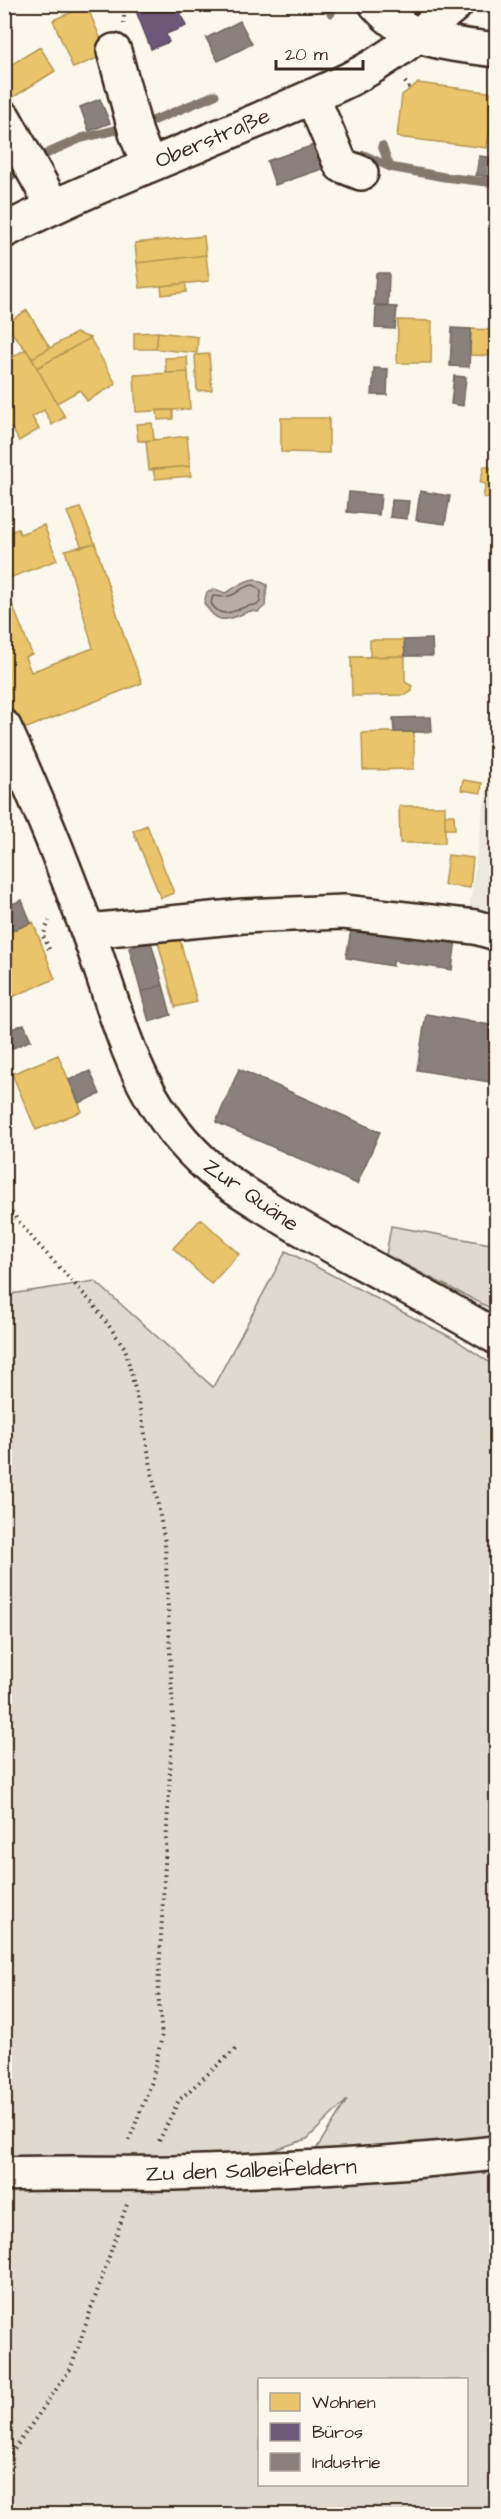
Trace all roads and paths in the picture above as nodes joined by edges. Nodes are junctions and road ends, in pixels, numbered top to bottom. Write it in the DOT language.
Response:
graph roads {
  1 [pos="376,4"];
  2 [pos="456,4"];
  3 [pos="417,37"];
  4 [pos="496,50"];
  5 [pos="114,51"];
  6 [pos="312,96"];
  7 [pos="4,118"];
  8 [pos="148,164"];
  9 [pos="362,173"];
  10 [pos="53,206"];
  11 [pos="4,231"];
  12 [pos="4,727"];
  13 [pos="50,922"];
  14 [pos="88,931"];
  15 [pos="496,933"];
  16 [pos="49,949"];
  17 [pos="4,1203"];
  18 [pos="496,1337"];
  19 [pos="238,2047"];
  20 [pos="496,2153"];
  21 [pos="143,2173"];
  22 [pos="4,2174"];
  23 [pos="4,2464"];
  1 -- 3 [label="street"];
  2 -- 3 [label="street, Oberstraße"];
  3 -- 4 [label="street"];
  3 -- 6 [label="street, Oberstraße"];
  5 -- 8 [label="street"];
  6 -- 8 [label="street, Oberstraße"];
  6 -- 9 [label="street"];
  7 -- 10 [label="street"];
  8 -- 10 [label="street, Oberstraße"];
  10 -- 11 [label="street, Oberstraße"];
  12 -- 14 [label="street, Zur Quäne"];
  13 -- 16 [label="path"];
  14 -- 15 [label="street"];
  14 -- 18 [label="street, Zur Quäne"];
  17 -- 21 [label="path"];
  19 -- 21 [label="path"];
  20 -- 21 [label="street, Zu den Salbeifeldern"];
  21 -- 22 [label="street, Zu den Salbeifeldern"];
  21 -- 23 [label="path"];
}
